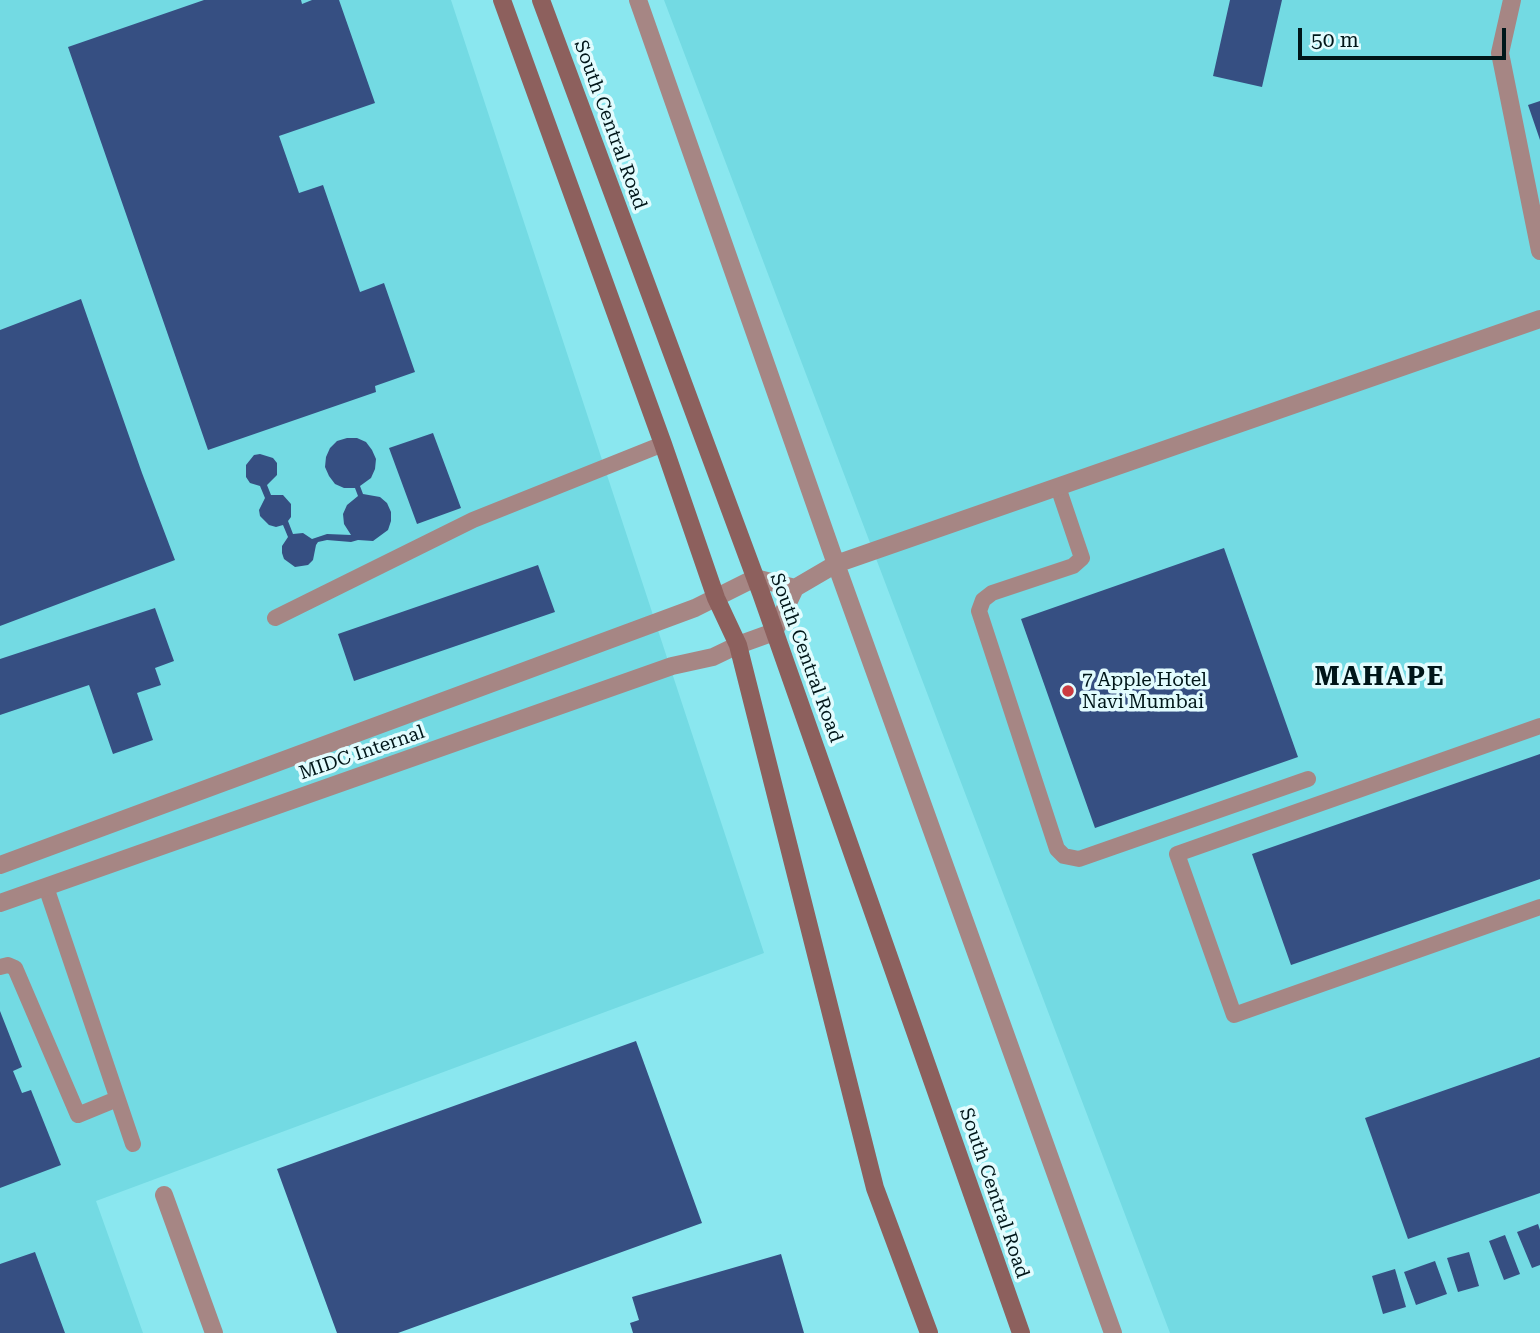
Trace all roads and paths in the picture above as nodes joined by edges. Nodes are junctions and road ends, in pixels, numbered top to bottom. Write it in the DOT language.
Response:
graph roads {
  1 [pos="502,0"];
  2 [pos="541,0"];
  3 [pos="638,0"];
  4 [pos="1513,0"];
  5 [pos="1540,251"];
  6 [pos="1540,319"];
  7 [pos="663,444"];
  8 [pos="1058,487"];
  9 [pos="836,564"];
  10 [pos="755,578"];
  11 [pos="795,588"];
  12 [pos="716,598"];
  13 [pos="275,618"];
  14 [pos="774,632"];
  15 [pos="738,645"];
  16 [pos="1540,726"];
  17 [pos="1308,779"];
  18 [pos="0,865"];
  19 [pos="46,887"];
  20 [pos="0,903"];
  21 [pos="1540,907"];
  22 [pos="0,967"];
  23 [pos="117,1099"];
  24 [pos="133,1144"];
  25 [pos="164,1195"];
  26 [pos="214,1333"];
  27 [pos="929,1333"];
  28 [pos="1021,1333"];
  29 [pos="1113,1333"];
  1 -- 7 [label="main road"];
  2 -- 10 [label="main road, South Central Road"];
  3 -- 9 [label="street"];
  4 -- 5 [label="street"];
  6 -- 8 [label="street"];
  7 -- 12 [label="main road"];
  7 -- 13 [label="lane"];
  8 -- 9 [label="street"];
  8 -- 17 [label="lane"];
  9 -- 11 [label="street"];
  9 -- 29 [label="street"];
  10 -- 11 [label="street"];
  10 -- 12 [label="street"];
  10 -- 14 [label="main road, South Central Road"];
  11 -- 14 [label="street"];
  12 -- 15 [label="main road"];
  12 -- 18 [label="street"];
  14 -- 15 [label="street, MIDC Internal"];
  14 -- 28 [label="main road, South Central Road"];
  15 -- 19 [label="street, MIDC Internal"];
  15 -- 27 [label="main road"];
  16 -- 21 [label="lane"];
  19 -- 20 [label="street, MIDC Internal"];
  19 -- 23 [label="lane"];
  22 -- 23 [label="lane"];
  23 -- 24 [label="lane"];
  25 -- 26 [label="street"];
}
